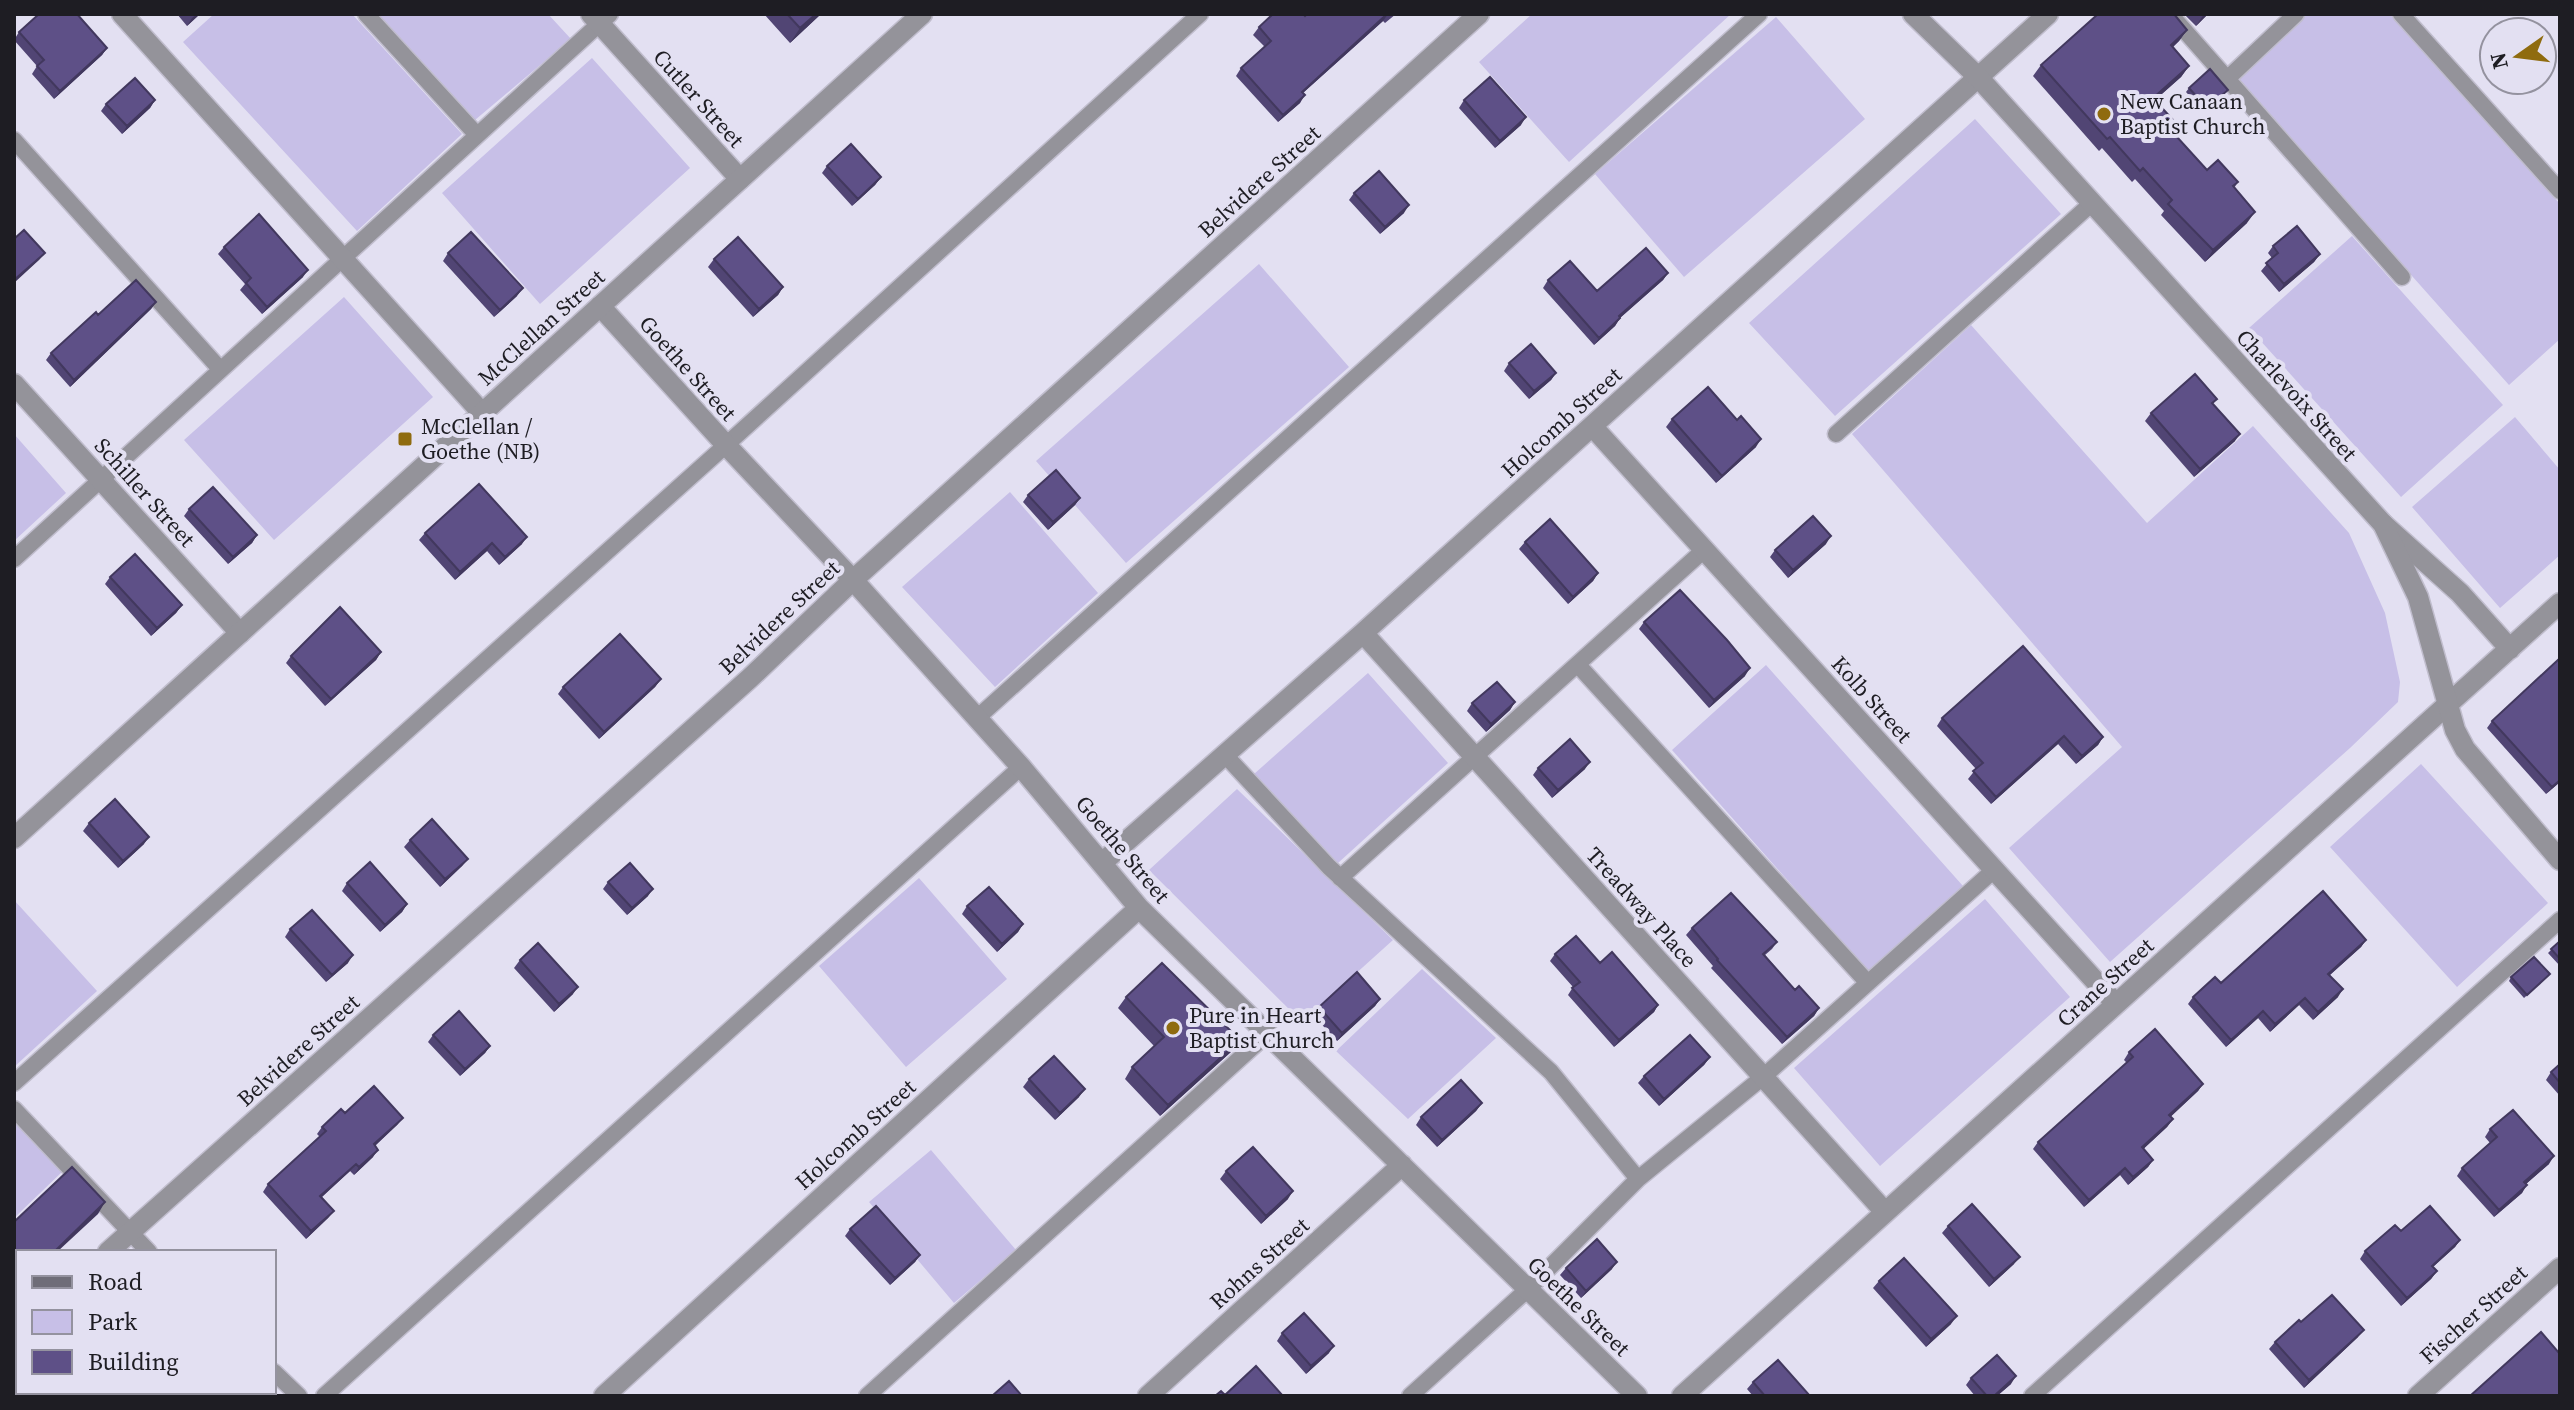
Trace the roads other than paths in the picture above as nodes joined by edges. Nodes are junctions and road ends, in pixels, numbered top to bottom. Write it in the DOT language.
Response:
graph roads {
  1 [pos="122,14"];
  2 [pos="366,14"];
  3 [pos="922,14"];
  4 [pos="1200,14"];
  5 [pos="1479,14"];
  6 [pos="1759,14"];
  7 [pos="1913,14"];
  8 [pos="2048,14"];
  9 [pos="2170,14"];
  10 [pos="2296,14"];
  11 [pos="2401,14"];
  12 [pos="600,17"];
  13 [pos="1978,77"];
  14 [pos="2227,79"];
  15 [pos="477,135"];
  16 [pos="14,140"];
  17 [pos="740,179"];
  18 [pos="2560,191"];
  19 [pos="2092,203"];
  20 [pos="342,258"];
  21 [pos="2402,277"];
  22 [pos="600,306"];
  23 [pos="220,369"];
  24 [pos="14,384"];
  25 [pos="482,413"];
  26 [pos="1592,426"];
  27 [pos="1836,434"];
  28 [pos="726,445"];
  29 [pos="100,479"];
  30 [pos="2383,524"];
  31 [pos="1704,550"];
  32 [pos="14,559"];
  33 [pos="853,580"];
  34 [pos="2560,603"];
  35 [pos="240,633"];
  36 [pos="1363,633"];
  37 [pos="2510,649"];
  38 [pos="1578,665"];
  39 [pos="2446,705"];
  40 [pos="977,718"];
  41 [pos="1225,755"];
  42 [pos="1475,757"];
  43 [pos="1021,767"];
  44 [pos="14,838"];
  45 [pos="2560,860"];
  46 [pos="1103,862"];
  47 [pos="1994,870"];
  48 [pos="1340,878"];
  49 [pos="1139,908"];
  50 [pos="2560,920"];
  51 [pos="1868,983"];
  52 [pos="2116,1004"];
  53 [pos="1267,1034"];
  54 [pos="1763,1077"];
  55 [pos="14,1083"];
  56 [pos="14,1109"];
  57 [pos="1402,1165"];
  58 [pos="1638,1179"];
  59 [pos="1885,1212"];
  60 [pos="129,1233"];
  61 [pos="110,1250"];
  62 [pos="147,1250"];
  63 [pos="2560,1268"];
  64 [pos="1528,1289"];
  65 [pos="276,1374"];
  66 [pos="299,1396"];
  67 [pos="324,1396"];
  68 [pos="604,1396"];
  69 [pos="867,1396"];
  70 [pos="1148,1396"];
  71 [pos="1410,1396"];
  72 [pos="1637,1396"];
  73 [pos="1682,1396"];
  74 [pos="2032,1396"];
  75 [pos="2418,1396"];
  1 -- 20 [label="street"];
  2 -- 15 [label="lane"];
  3 -- 17 [label="street, McClellan Street"];
  4 -- 28 [label="lane"];
  5 -- 33 [label="street, Belvidere Street"];
  6 -- 40 [label="lane"];
  7 -- 13 [label="street, Charlevoix Street"];
  8 -- 13 [label="street, Holcomb Street"];
  9 -- 14 [label="lane"];
  10 -- 14 [label="lane"];
  11 -- 18 [label="lane"];
  12 -- 15 [label="lane"];
  12 -- 17 [label="street, Cutler Street"];
  13 -- 19 [label="street, Charlevoix Street"];
  13 -- 26 [label="street, Holcomb Street"];
  14 -- 21 [label="lane"];
  15 -- 20 [label="lane"];
  16 -- 23 [label="lane"];
  17 -- 22 [label="street, McClellan Street"];
  19 -- 27 [label="lane"];
  19 -- 30 [label="street, Charlevoix Street"];
  20 -- 23 [label="lane"];
  20 -- 25 [label="street"];
  22 -- 25 [label="street, McClellan Street"];
  22 -- 28 [label="street, Goethe Street"];
  23 -- 29 [label="lane"];
  24 -- 29 [label="street, Schiller Street"];
  25 -- 35 [label="street, McClellan Street"];
  26 -- 31 [label="street, Kolb Street"];
  26 -- 36 [label="street, Holcomb Street"];
  28 -- 33 [label="street, Goethe Street"];
  28 -- 55 [label="lane"];
  29 -- 32 [label="lane"];
  29 -- 35 [label="street, Schiller Street"];
  30 -- 37 [label="street"];
  30 -- 39 [label="street, Charlevoix Street"];
  31 -- 38 [label="lane"];
  31 -- 47 [label="street, Kolb Street"];
  33 -- 40 [label="street, Goethe Street"];
  33 -- 60 [label="street, Belvidere Street"];
  34 -- 37 [label="street, Crane Street"];
  35 -- 44 [label="street, McClellan Street"];
  36 -- 41 [label="street, Holcomb Street"];
  36 -- 42 [label="street, Treadway Place"];
  37 -- 39 [label="street, Crane Street"];
  38 -- 42 [label="lane"];
  38 -- 51 [label="lane"];
  39 -- 45 [label="street, Charlevoix Street"];
  39 -- 52 [label="street, Crane Street"];
  40 -- 43 [label="street, Goethe Street"];
  41 -- 46 [label="street, Holcomb Street"];
  41 -- 48 [label="lane"];
  42 -- 48 [label="lane"];
  42 -- 54 [label="street, Treadway Place"];
  43 -- 46 [label="street, Goethe Street"];
  43 -- 67 [label="lane"];
  46 -- 49 [label="street, Goethe Street"];
  47 -- 51 [label="lane"];
  47 -- 52 [label="street, Kolb Street"];
  48 -- 58 [label="lane"];
  49 -- 53 [label="street, Goethe Street"];
  49 -- 68 [label="street, Holcomb Street"];
  50 -- 74 [label="lane"];
  51 -- 54 [label="lane"];
  52 -- 59 [label="street, Crane Street"];
  53 -- 57 [label="street, Goethe Street"];
  53 -- 69 [label="lane"];
  54 -- 58 [label="lane"];
  54 -- 59 [label="street, Treadway Place"];
  56 -- 60 [label="lane"];
  57 -- 64 [label="street, Goethe Street"];
  57 -- 70 [label="street, Rohns Street"];
  58 -- 64 [label="lane"];
  59 -- 73 [label="street, Crane Street"];
  60 -- 61 [label="street, Belvidere Street"];
  60 -- 62 [label="lane"];
  63 -- 75 [label="street, Fischer Street"];
  64 -- 71 [label="lane"];
  64 -- 72 [label="street, Goethe Street"];
  65 -- 66 [label="lane"];
}
